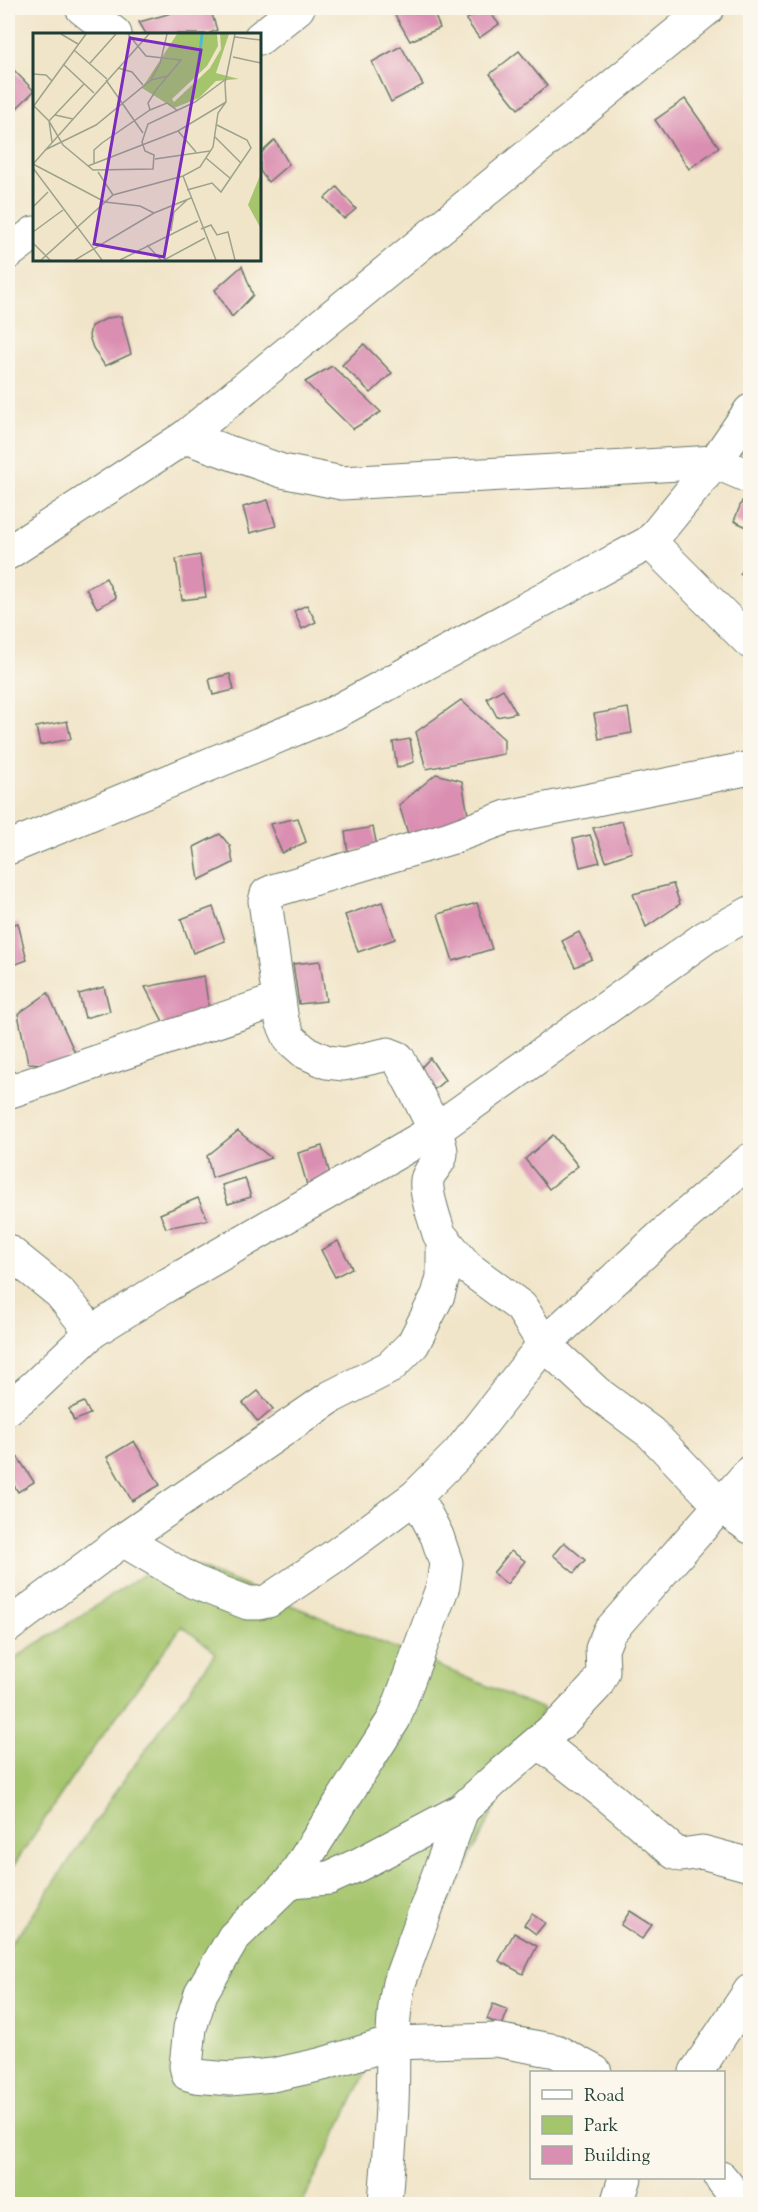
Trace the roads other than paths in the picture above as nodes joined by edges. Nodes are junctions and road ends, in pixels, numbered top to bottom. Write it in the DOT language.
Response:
graph roads {
  1 [pos="82,8"];
  2 [pos="298,8"];
  3 [pos="708,8"];
  4 [pos="114,33"];
  5 [pos="261,37"];
  6 [pos="33,234"];
  7 [pos="8,253"];
  8 [pos="750,411"];
  9 [pos="185,437"];
  10 [pos="716,462"];
  11 [pos="750,477"];
  12 [pos="650,542"];
  13 [pos="8,553"];
  14 [pos="750,642"];
  15 [pos="750,768"];
  16 [pos="8,848"];
  17 [pos="750,913"];
  18 [pos="279,1000"];
  19 [pos="8,1092"];
  20 [pos="434,1131"];
  21 [pos="750,1161"];
  22 [pos="443,1241"];
  23 [pos="8,1251"];
  24 [pos="92,1332"];
  25 [pos="544,1344"];
  26 [pos="8,1408"];
  27 [pos="750,1472"];
  28 [pos="416,1496"];
  29 [pos="721,1506"];
  30 [pos="750,1527"];
  31 [pos="123,1540"];
  32 [pos="8,1626"];
  33 [pos="539,1742"];
  34 [pos="462,1810"];
  35 [pos="750,1865"];
  36 [pos="291,1881"];
  37 [pos="750,1992"];
  38 [pos="392,2043"];
  39 [pos="591,2071"];
  40 [pos="697,2071"];
  41 [pos="626,2179"];
  42 [pos="722,2179"];
  43 [pos="385,2205"];
  44 [pos="617,2205"];
  45 [pos="742,2205"];
  1 -- 4 [label="street"];
  2 -- 5 [label="street"];
  3 -- 9 [label="street"];
  6 -- 7 [label="street"];
  8 -- 10 [label="street"];
  9 -- 10 [label="street"];
  9 -- 13 [label="street"];
  10 -- 11 [label="street"];
  10 -- 12 [label="street"];
  12 -- 14 [label="street"];
  12 -- 16 [label="street"];
  15 -- 18 [label="street"];
  17 -- 20 [label="street"];
  18 -- 19 [label="street"];
  18 -- 20 [label="street"];
  20 -- 22 [label="street"];
  20 -- 24 [label="street"];
  21 -- 25 [label="street"];
  22 -- 25 [label="street"];
  22 -- 31 [label="street"];
  23 -- 24 [label="street"];
  24 -- 26 [label="street"];
  25 -- 28 [label="street"];
  25 -- 29 [label="street"];
  27 -- 29 [label="street"];
  28 -- 31 [label="street"];
  28 -- 36 [label="street"];
  29 -- 30 [label="street"];
  29 -- 33 [label="street"];
  31 -- 32 [label="street"];
  33 -- 34 [label="street"];
  33 -- 35 [label="street"];
  34 -- 36 [label="street"];
  34 -- 38 [label="street"];
  36 -- 38 [label="street"];
  37 -- 40 [label="street"];
  38 -- 39 [label="street"];
  38 -- 43 [label="street"];
  41 -- 44 [label="street"];
  42 -- 45 [label="street"];
}
